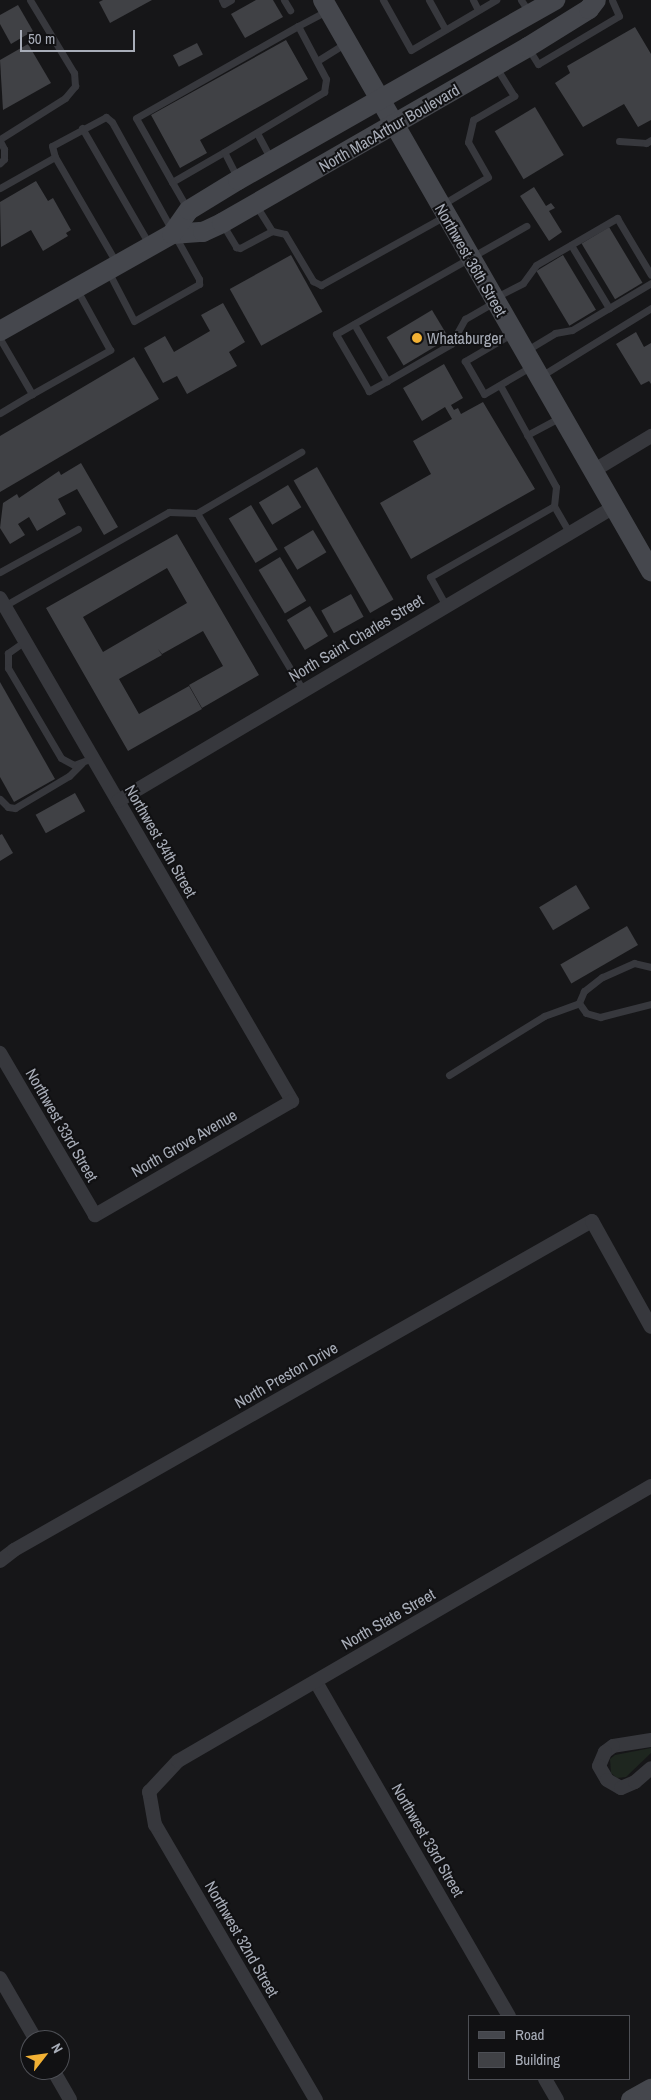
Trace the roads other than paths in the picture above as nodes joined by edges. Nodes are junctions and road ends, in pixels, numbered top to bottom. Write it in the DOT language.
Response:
graph roads {
  1 [pos="30,0"];
  2 [pos="222,0"];
  3 [pos="230,0"];
  4 [pos="284,0"];
  5 [pos="384,0"];
  6 [pos="428,0"];
  7 [pos="473,0"];
  8 [pos="496,0"];
  9 [pos="555,0"];
  10 [pos="596,0"];
  11 [pos="612,0"];
  12 [pos="326,5"];
  13 [pos="525,7"];
  14 [pos="290,10"];
  15 [pos="478,10"];
  16 [pos="298,26"];
  17 [pos="445,29"];
  18 [pos="346,43"];
  19 [pos="528,47"];
  20 [pos="317,61"];
  21 [pos="496,66"];
  22 [pos="379,99"];
  23 [pos="394,126"];
  24 [pos="82,128"];
  25 [pos="257,133"];
  26 [pos="0,140"];
  27 [pos="651,140"];
  28 [pos="619,141"];
  29 [pos="224,152"];
  30 [pos="55,157"];
  31 [pos="272,161"];
  32 [pos="0,163"];
  33 [pos="238,180"];
  34 [pos="172,182"];
  35 [pos="0,188"];
  36 [pos="255,203"];
  37 [pos="189,210"];
  38 [pos="443,211"];
  39 [pos="222,223"];
  40 [pos="526,226"];
  41 [pos="272,231"];
  42 [pos="172,234"];
  43 [pos="571,245"];
  44 [pos="150,246"];
  45 [pos="470,258"];
  46 [pos="112,267"];
  47 [pos="651,275"];
  48 [pos="651,284"];
  49 [pos="75,288"];
  50 [pos="494,300"];
  51 [pos="609,308"];
  52 [pos="651,308"];
  53 [pos="354,324"];
  54 [pos="0,331"];
  55 [pos="513,333"];
  56 [pos="0,339"];
  57 [pos="532,365"];
  58 [pos="387,381"];
  59 [pos="500,385"];
  60 [pos="32,394"];
  61 [pos="0,413"];
  62 [pos="562,416"];
  63 [pos="527,435"];
  64 [pos="651,436"];
  65 [pos="301,452"];
  66 [pos="593,470"];
  67 [pos="554,506"];
  68 [pos="614,507"];
  69 [pos="196,512"];
  70 [pos="78,530"];
  71 [pos="569,532"];
  72 [pos="651,571"];
  73 [pos="0,572"];
  74 [pos="2,602"];
  75 [pos="445,604"];
  76 [pos="25,641"];
  77 [pos="4,653"];
  78 [pos="303,690"];
  79 [pos="87,761"];
  80 [pos="0,799"];
  81 [pos="118,801"];
  82 [pos="651,967"];
  83 [pos="579,1003"];
  84 [pos="651,1004"];
  85 [pos="0,1053"];
  86 [pos="449,1075"];
  87 [pos="292,1100"];
  88 [pos="94,1216"];
  89 [pos="651,1327"];
  90 [pos="651,1486"];
  91 [pos="0,1561"];
  92 [pos="316,1682"];
  93 [pos="651,1740"];
  94 [pos="651,1768"];
  95 [pos="149,1792"];
  96 [pos="0,1978"];
  97 [pos="508,2015"];
  98 [pos="30,2030"];
  99 [pos="59,2080"];
  100 [pos="546,2080"];
  101 [pos="651,2089"];
  102 [pos="70,2100"];
  103 [pos="316,2100"];
  104 [pos="557,2100"];
  105 [pos="632,2100"];
  1 -- 26 [label="lane"];
  2 -- 3 [label="lane"];
  4 -- 14 [label="lane"];
  5 -- 17 [label="lane"];
  6 -- 17 [label="lane"];
  7 -- 15 [label="lane"];
  8 -- 15 [label="lane"];
  9 -- 13 [label="main road, North MacArthur Boulevard"];
  10 -- 19 [label="main road, North MacArthur Boulevard"];
  11 -- 19 [label="lane"];
  12 -- 16 [label="lane"];
  12 -- 18 [label="main road, Northwest 36th Street"];
  13 -- 22 [label="main road, North MacArthur Boulevard"];
  15 -- 17 [label="lane"];
  16 -- 20 [label="lane"];
  16 -- 34 [label="lane"];
  18 -- 20 [label="lane"];
  18 -- 22 [label="main road, Northwest 36th Street"];
  19 -- 21 [label="main road, North MacArthur Boulevard"];
  20 -- 25 [label="lane"];
  21 -- 23 [label="main road, North MacArthur Boulevard"];
  21 -- 38 [label="lane"];
  22 -- 23 [label="main road, Northwest 36th Street"];
  22 -- 31 [label="main road, North MacArthur Boulevard"];
  23 -- 36 [label="main road, North MacArthur Boulevard"];
  23 -- 38 [label="main road, Northwest 36th Street"];
  24 -- 30 [label="lane"];
  24 -- 42 [label="lane"];
  24 -- 44 [label="lane"];
  25 -- 29 [label="lane"];
  25 -- 31 [label="lane"];
  26 -- 32 [label="lane"];
  27 -- 28 [label="lane"];
  29 -- 33 [label="lane"];
  29 -- 34 [label="lane"];
  30 -- 35 [label="lane"];
  30 -- 46 [label="lane"];
  31 -- 33 [label="main road, North MacArthur Boulevard"];
  33 -- 37 [label="main road, North MacArthur Boulevard"];
  34 -- 37 [label="lane"];
  36 -- 39 [label="main road, North MacArthur Boulevard"];
  36 -- 41 [label="lane"];
  37 -- 42 [label="main road, North MacArthur Boulevard"];
  38 -- 41 [label="lane"];
  38 -- 45 [label="main road, Northwest 36th Street"];
  39 -- 41 [label="lane"];
  39 -- 42 [label="main road, North MacArthur Boulevard"];
  40 -- 45 [label="lane"];
  42 -- 44 [label="main road, North MacArthur Boulevard"];
  42 -- 46 [label="lane"];
  43 -- 47 [label="lane"];
  43 -- 50 [label="lane"];
  43 -- 51 [label="lane"];
  44 -- 46 [label="main road, North MacArthur Boulevard"];
  45 -- 50 [label="main road, Northwest 36th Street"];
  45 -- 53 [label="lane"];
  46 -- 49 [label="main road, North MacArthur Boulevard"];
  48 -- 51 [label="lane"];
  49 -- 54 [label="main road, North MacArthur Boulevard"];
  49 -- 60 [label="lane"];
  50 -- 55 [label="main road, Northwest 36th Street"];
  50 -- 58 [label="lane"];
  51 -- 57 [label="lane"];
  52 -- 57 [label="lane"];
  53 -- 58 [label="lane"];
  53 -- 58 [label="lane"];
  55 -- 57 [label="main road, Northwest 36th Street"];
  55 -- 59 [label="lane"];
  56 -- 60 [label="lane"];
  57 -- 59 [label="lane"];
  57 -- 62 [label="main road, Northwest 36th Street"];
  59 -- 63 [label="lane"];
  60 -- 61 [label="lane"];
  62 -- 63 [label="lane"];
  62 -- 66 [label="main road, Northwest 36th Street"];
  63 -- 67 [label="lane"];
  64 -- 66 [label="street"];
  65 -- 69 [label="lane"];
  66 -- 68 [label="main road, Northwest 36th Street"];
  67 -- 71 [label="lane"];
  67 -- 75 [label="lane"];
  68 -- 71 [label="street, North Saint Charles Street"];
  68 -- 72 [label="main road, Northwest 36th Street"];
  69 -- 74 [label="lane"];
  69 -- 78 [label="lane"];
  70 -- 73 [label="lane"];
  71 -- 75 [label="street, North Saint Charles Street"];
  74 -- 76 [label="street, Northwest 34th Street"];
  75 -- 78 [label="street, North Saint Charles Street"];
  76 -- 77 [label="lane"];
  76 -- 79 [label="street, Northwest 34th Street"];
  77 -- 79 [label="lane"];
  78 -- 81 [label="street, North Saint Charles Street"];
  79 -- 80 [label="lane"];
  79 -- 81 [label="street, Northwest 34th Street"];
  81 -- 87 [label="street, Northwest 34th Street"];
  82 -- 83 [label="lane"];
  83 -- 84 [label="lane"];
  83 -- 86 [label="lane"];
  85 -- 88 [label="street, Northwest 33rd Street"];
  87 -- 88 [label="street, North Grove Avenue"];
  89 -- 91 [label="street, North Preston Drive"];
  90 -- 92 [label="street, North State Street"];
  92 -- 95 [label="street, North State Street"];
  92 -- 97 [label="street, Northwest 33rd Street"];
  93 -- 94 [label="street"];
  95 -- 103 [label="street, Northwest 32nd Street"];
  96 -- 98 [label="street"];
  99 -- 102 [label="street"];
  100 -- 104 [label="street"];
  101 -- 105 [label="main road"];
}
